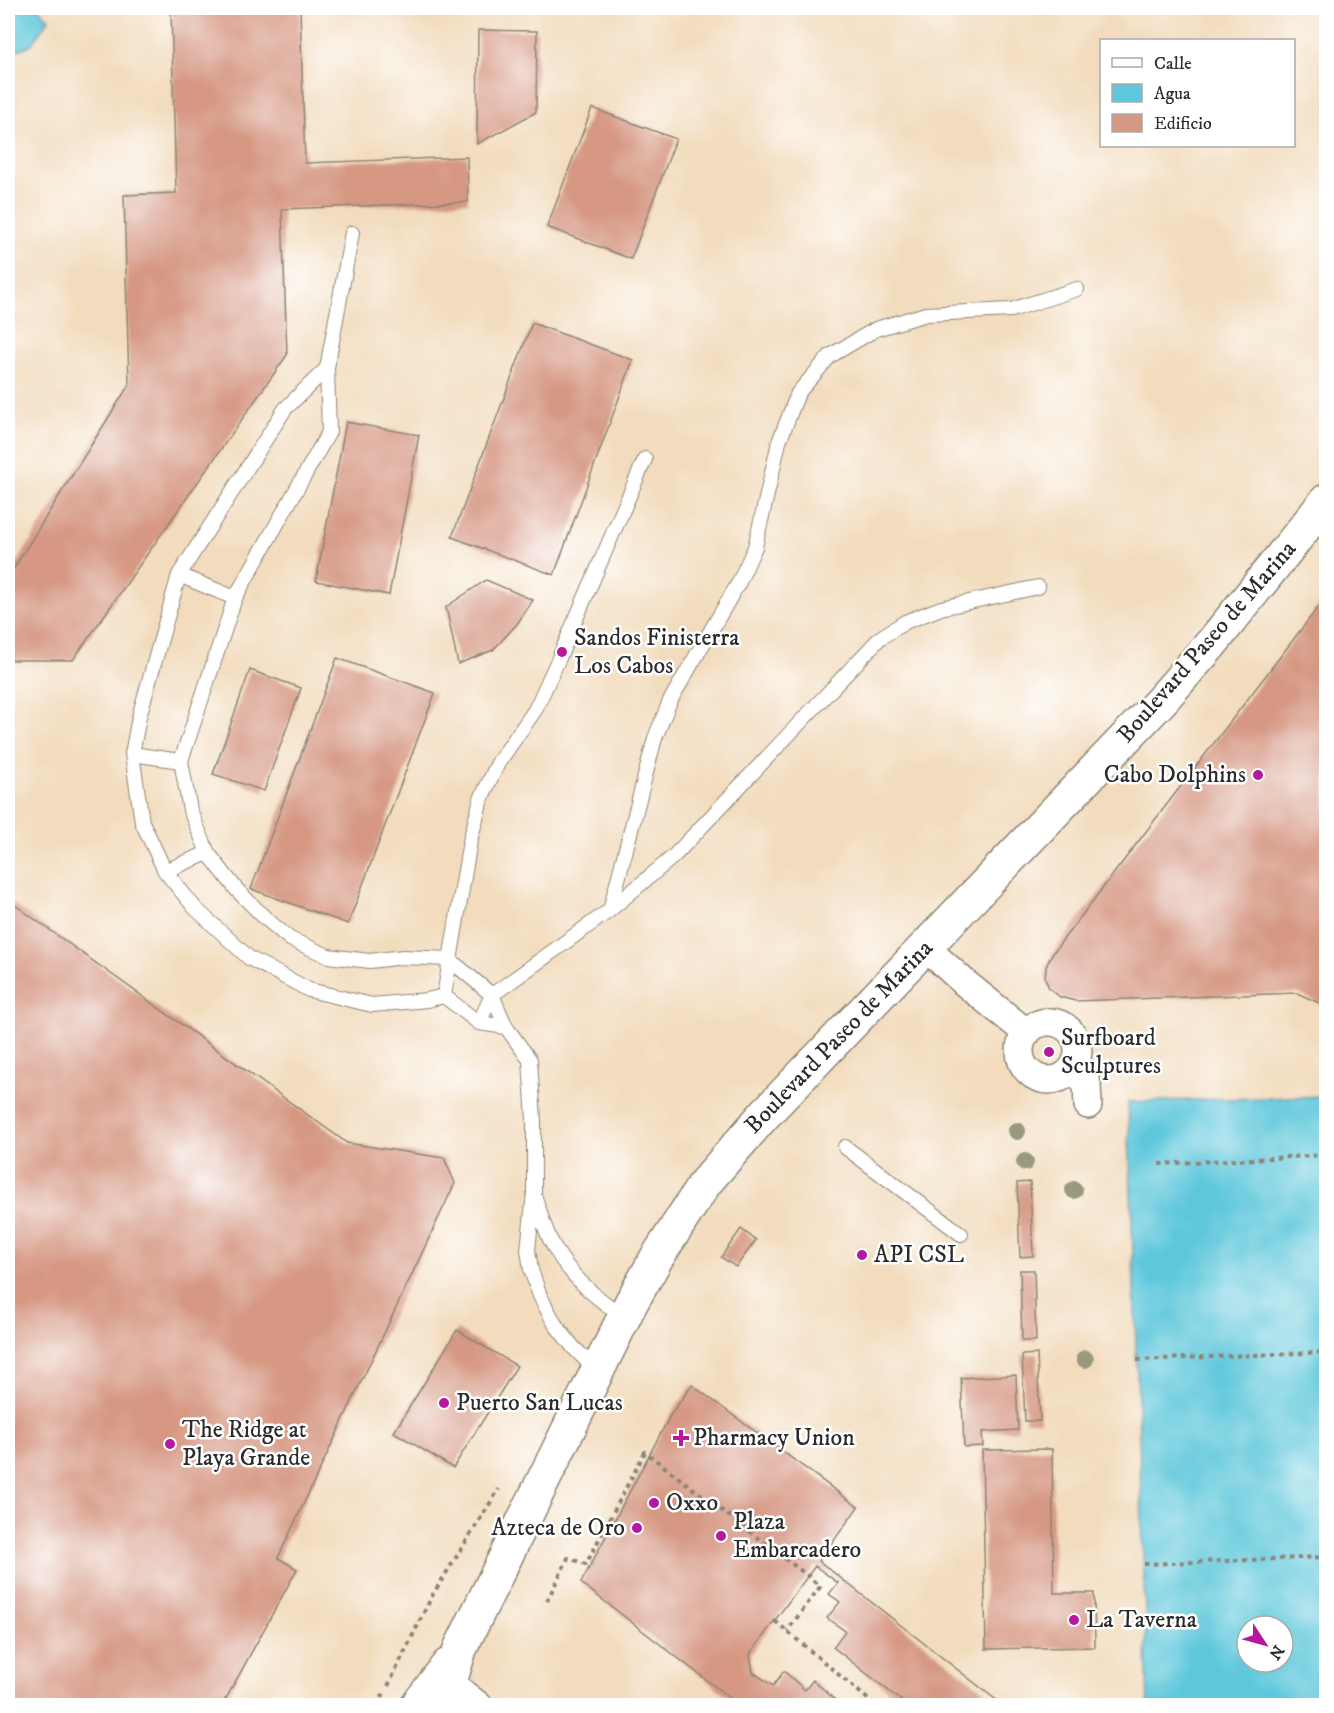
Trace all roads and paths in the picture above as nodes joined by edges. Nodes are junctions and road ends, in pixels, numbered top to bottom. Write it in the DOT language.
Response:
graph roads {
  1 [pos="352,233"];
  2 [pos="1077,289"];
  3 [pos="327,368"];
  4 [pos="645,459"];
  5 [pos="1326,501"];
  6 [pos="179,575"];
  7 [pos="1038,587"];
  8 [pos="235,598"];
  9 [pos="132,754"];
  10 [pos="181,761"];
  11 [pos="208,853"];
  12 [pos="165,871"];
  13 [pos="609,910"];
  14 [pos="926,947"];
  15 [pos="449,959"];
  16 [pos="444,996"];
  17 [pos="492,996"];
  18 [pos="479,1023"];
  19 [pos="506,1027"];
  20 [pos="1027,1033"];
  21 [pos="1072,1069"];
  22 [pos="1088,1105"];
  23 [pos="845,1147"];
  24 [pos="1326,1155"];
  25 [pos="1159,1164"];
  26 [pos="534,1193"];
  27 [pos="962,1234"];
  28 [pos="625,1316"];
  29 [pos="1326,1352"];
  30 [pos="1137,1360"];
  31 [pos="598,1371"];
  32 [pos="1326,1557"];
  33 [pos="1144,1564"];
  34 [pos="547,1601"];
  35 [pos="775,1621"];
  36 [pos="787,1631"];
  37 [pos="444,1688"];
  38 [pos="417,1706"];
  39 [pos="479,1706"];
  40 [pos="876,1706"];
  1 -- 3 [label="lane"];
  2 -- 13 [label="lane"];
  3 -- 6 [label="lane"];
  3 -- 8 [label="lane"];
  4 -- 15 [label="lane"];
  5 -- 14 [label="main road, Boulevard Paseo de Marina"];
  6 -- 8 [label="lane"];
  6 -- 9 [label="lane"];
  7 -- 13 [label="lane"];
  8 -- 10 [label="lane"];
  9 -- 10 [label="lane"];
  9 -- 12 [label="lane"];
  10 -- 11 [label="lane"];
  11 -- 12 [label="lane"];
  11 -- 15 [label="lane"];
  12 -- 16 [label="lane"];
  13 -- 17 [label="lane"];
  14 -- 20 [label="street"];
  14 -- 28 [label="main road, Boulevard Paseo de Marina"];
  15 -- 16 [label="lane"];
  15 -- 17 [label="lane"];
  16 -- 18 [label="lane"];
  17 -- 18 [label="lane"];
  17 -- 19 [label="lane"];
  18 -- 19 [label="lane"];
  19 -- 26 [label="lane"];
  20 -- 21 [label="street"];
  20 -- 21 [label="street"];
  21 -- 22 [label="street"];
  23 -- 27 [label="lane"];
  24 -- 25 [label="path"];
  26 -- 28 [label="lane"];
  26 -- 31 [label="lane"];
  28 -- 31 [label="main road, Boulevard Paseo de Marina"];
  29 -- 30 [label="path"];
  31 -- 37 [label="main road, Boulevard Paseo de Marina"];
  32 -- 33 [label="path"];
  34 -- 36 [label="path"];
  35 -- 36 [label="path"];
  36 -- 40 [label="path"];
  37 -- 38 [label="main road, Boulevard Paseo de Marina"];
  37 -- 39 [label="street"];
}
